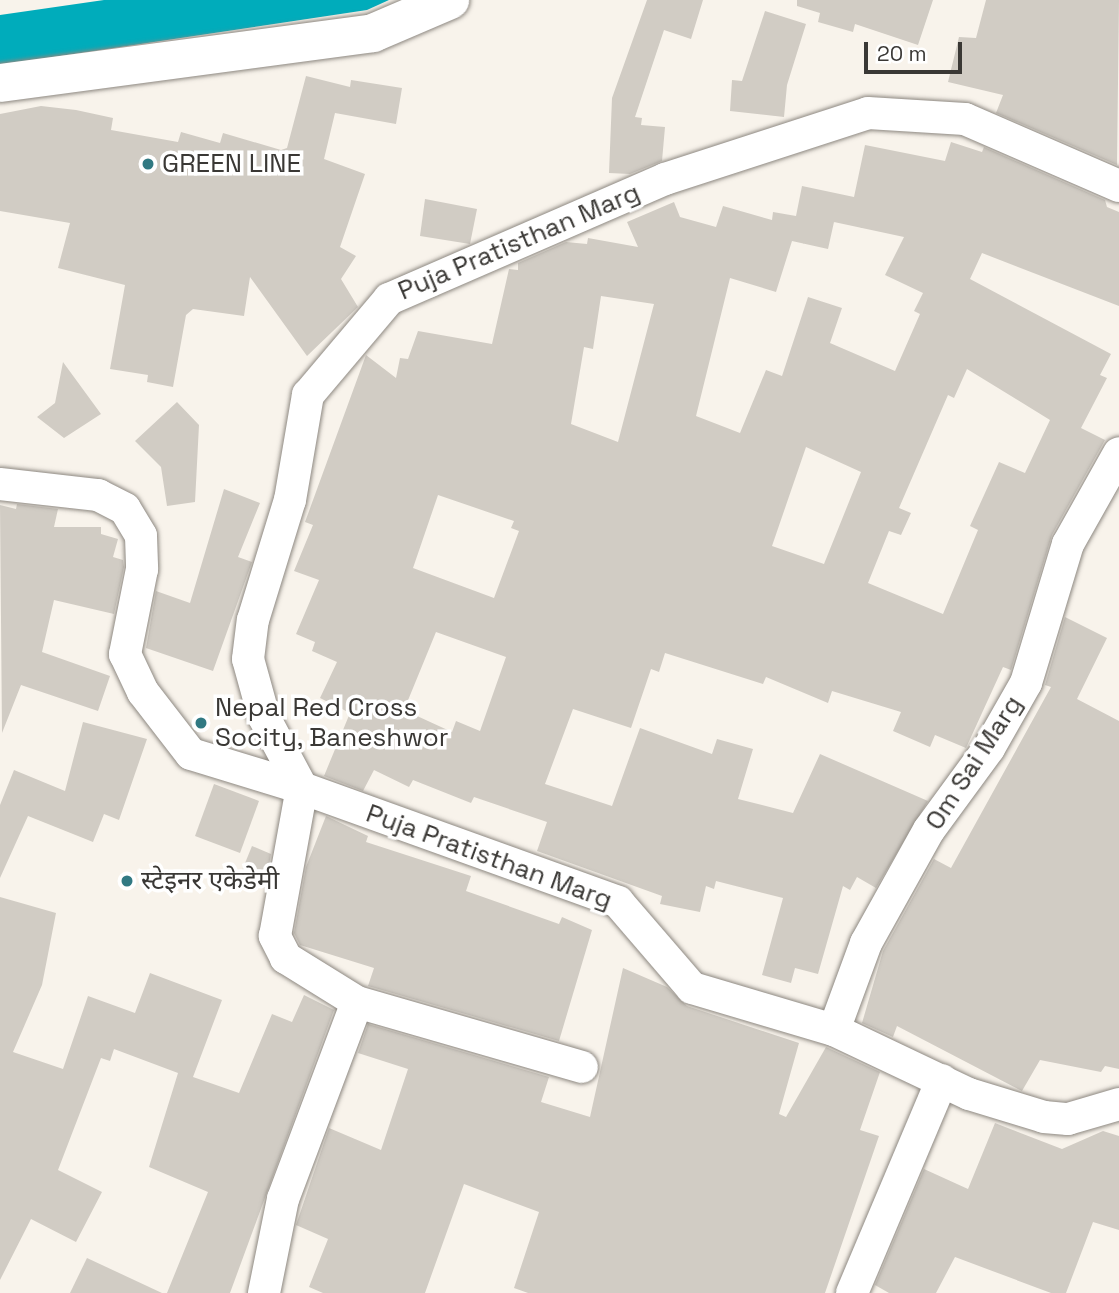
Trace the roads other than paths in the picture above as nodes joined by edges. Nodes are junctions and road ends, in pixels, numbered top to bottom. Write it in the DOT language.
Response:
graph roads {
  1 [pos="450,0"];
  2 [pos="0,83"];
  3 [pos="1119,186"];
  4 [pos="1119,453"];
  5 [pos="0,484"];
  6 [pos="302,788"];
  7 [pos="357,1002"];
  8 [pos="834,1030"];
  9 [pos="582,1067"];
  10 [pos="942,1080"];
  11 [pos="1119,1104"];
  12 [pos="264,1293"];
  13 [pos="852,1293"];
  1 -- 2 [label="street"];
  3 -- 6 [label="street, Puja Pratisthan Marg"];
  4 -- 8 [label="street, Om Sai Marg"];
  5 -- 6 [label="street, Puja Pratisthan Marg"];
  6 -- 7 [label="street"];
  6 -- 8 [label="street, Puja Pratisthan Marg"];
  7 -- 9 [label="street"];
  7 -- 12 [label="street"];
  8 -- 10 [label="street, Puja Pratisthan Marg"];
  10 -- 11 [label="street, Puja Pratisthan Marg"];
  10 -- 13 [label="street"];
}
